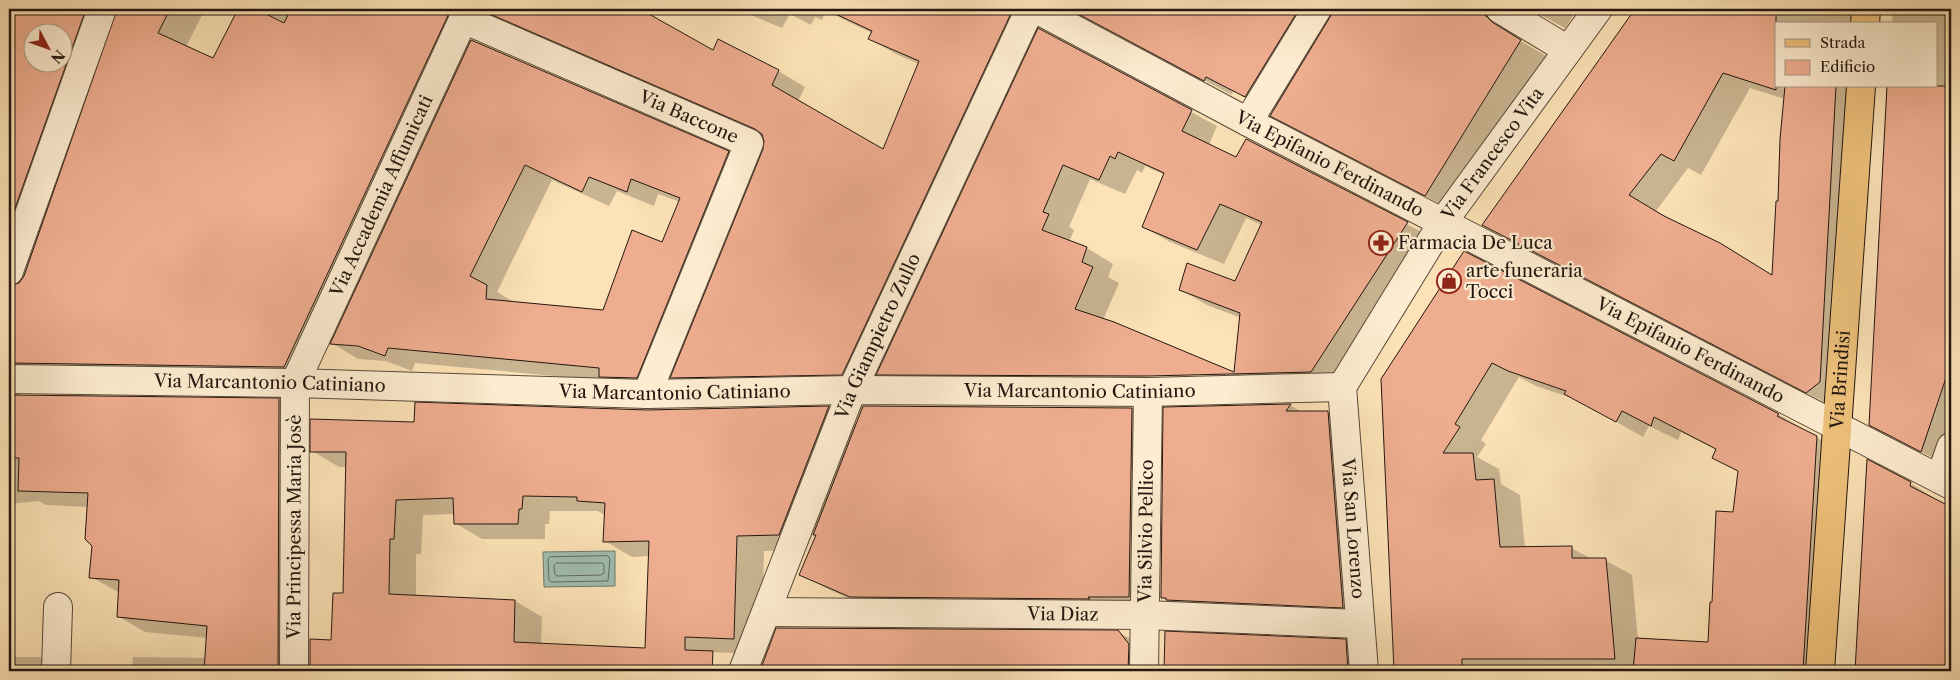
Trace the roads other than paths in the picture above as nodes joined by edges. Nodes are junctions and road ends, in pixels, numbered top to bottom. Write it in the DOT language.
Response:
graph roads {
  1 [pos="102,9"];
  2 [pos="1030,9"];
  3 [pos="1036,9"];
  4 [pos="1317,9"];
  5 [pos="1500,9"];
  6 [pos="1598,9"];
  7 [pos="1866,9"];
  8 [pos="465,14"];
  9 [pos="1865,22"];
  10 [pos="1568,50"];
  11 [pos="1861,88"];
  12 [pos="1248,122"];
  13 [pos="1443,222"];
  14 [pos="9,271"];
  15 [pos="9,379"];
  16 [pos="295,383"];
  17 [pos="1342,387"];
  18 [pos="852,390"];
  19 [pos="1148,392"];
  20 [pos="647,394"];
  21 [pos="1838,427"];
  22 [pos="1951,447"];
  23 [pos="1946,482"];
  24 [pos="58,607"];
  25 [pos="767,612"];
  26 [pos="1145,615"];
  27 [pos="1359,624"];
  28 [pos="56,671"];
  29 [pos="294,671"];
  30 [pos="743,671"];
  31 [pos="1144,671"];
  32 [pos="1364,671"];
  33 [pos="1820,671"];
  1 -- 14 [label="street"];
  2 -- 18 [label="street, Via Giampietro Zullo"];
  3 -- 12 [label="street, Via Epifanio Ferdinando"];
  4 -- 12 [label="street"];
  5 -- 10 [label="street"];
  6 -- 10 [label="street, Via Francesco Vita"];
  7 -- 9 [label="main road"];
  8 -- 16 [label="street, Via Accademia Affumicati"];
  8 -- 20 [label="street, Via Baccone"];
  10 -- 13 [label="street, Via Francesco Vita"];
  11 -- 21 [label="main road, Via Brindisi"];
  12 -- 13 [label="street, Via Epifanio Ferdinando"];
  13 -- 17 [label="street, Via Francesco Vita"];
  13 -- 21 [label="street, Via Epifanio Ferdinando"];
  15 -- 16 [label="street, Via Marcantonio Catiniano"];
  16 -- 20 [label="street, Via Marcantonio Catiniano"];
  16 -- 29 [label="street, Via Principessa Maria Josè"];
  17 -- 19 [label="street, Via Marcantonio Catiniano"];
  17 -- 27 [label="street, Via San Lorenzo"];
  18 -- 19 [label="street, Via Marcantonio Catiniano"];
  18 -- 20 [label="street, Via Marcantonio Catiniano"];
  18 -- 25 [label="street, Via Giampietro Zullo"];
  19 -- 26 [label="street, Via Silvio Pellico"];
  21 -- 23 [label="street, Via Epifanio Ferdinando"];
  21 -- 33 [label="main road, Via Brindisi"];
  22 -- 23 [label="street"];
  24 -- 28 [label="street"];
  25 -- 26 [label="street, Via Diaz"];
  25 -- 30 [label="street, Via Giampietro Zullo"];
  26 -- 27 [label="street, Via Diaz"];
  26 -- 31 [label="street, Via Silvio Pellico"];
  27 -- 32 [label="street, Via San Lorenzo"];
}
